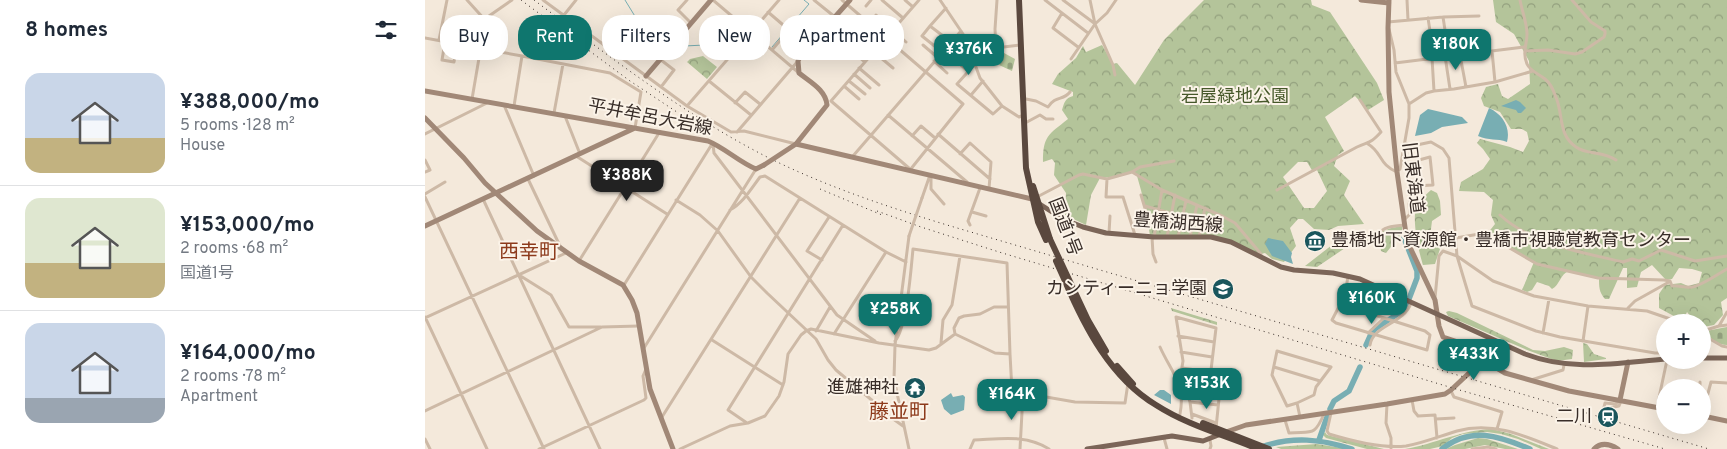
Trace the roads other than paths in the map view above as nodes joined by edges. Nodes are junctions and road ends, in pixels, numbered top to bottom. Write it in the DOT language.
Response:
graph roads {
  1 [pos="447,0"];
  2 [pos="467,0"];
  3 [pos="474,0"];
  4 [pos="543,0"];
  5 [pos="576,0"];
  6 [pos="687,0"];
  7 [pos="712,0"];
  8 [pos="779,0"];
  9 [pos="815,0"];
  10 [pos="871,0"];
  11 [pos="882,0"];
  12 [pos="905,0"];
  13 [pos="919,0"];
  14 [pos="940,0"];
  15 [pos="997,0"];
  16 [pos="1019,0"];
  17 [pos="1023,0"];
  18 [pos="1045,0"];
  19 [pos="1063,0"];
  20 [pos="1090,0"];
  21 [pos="1117,0"];
  22 [pos="1361,0"];
  23 [pos="1407,0"];
  24 [pos="1520,0"];
  25 [pos="1572,0"];
  26 [pos="511,1"];
  27 [pos="846,1"];
  28 [pos="1389,1"];
  29 [pos="472,6"];
  30 [pos="866,6"];
  31 [pos="913,7"];
  32 [pos="946,8"];
  33 [pos="768,12"];
  34 [pos="1062,13"];
  35 [pos="482,15"];
  36 [pos="490,15"];
  37 [pos="564,15"];
  38 [pos="730,15"];
  39 [pos="765,15"];
  40 [pos="833,15"];
  41 [pos="836,15"];
  42 [pos="861,15"];
  43 [pos="900,15"];
  44 [pos="1479,16"];
  45 [pos="904,17"];
  46 [pos="1443,17"];
  47 [pos="1428,18"];
  48 [pos="1408,20"];
  49 [pos="1388,22"];
  50 [pos="691,23"];
  51 [pos="1095,24"];
  52 [pos="689,25"];
  53 [pos="930,26"];
  54 [pos="1388,28"];
  55 [pos="961,31"];
  56 [pos="1088,33"];
  57 [pos="592,36"];
  58 [pos="425,38"];
  59 [pos="439,40"];
  60 [pos="951,42"];
  61 [pos="1020,45"];
  62 [pos="923,46"];
  63 [pos="1078,47"];
  64 [pos="996,48"];
  65 [pos="987,49"];
  66 [pos="1525,49"];
  67 [pos="772,50"];
  68 [pos="943,51"];
  69 [pos="1492,51"];
  70 [pos="904,53"];
  71 [pos="1460,55"];
  72 [pos="1447,56"];
  73 [pos="937,57"];
  74 [pos="1433,58"];
  75 [pos="1071,59"];
  76 [pos="478,60"];
  77 [pos="521,60"];
  78 [pos="542,60"];
  79 [pos="659,60"];
  80 [pos="661,60"];
  81 [pos="727,60"];
  82 [pos="863,60"];
  83 [pos="884,60"];
  84 [pos="798,61"];
  85 [pos="934,61"];
  86 [pos="865,62"];
  87 [pos="1395,63"];
  88 [pos="563,64"];
  89 [pos="975,64"];
  90 [pos="792,67"];
  91 [pos="859,68"];
  92 [pos="893,68"];
  93 [pos="674,70"];
  94 [pos="925,71"];
  95 [pos="1534,71"];
  96 [pos="947,72"];
  97 [pos="969,72"];
  98 [pos="678,73"];
  99 [pos="799,73"];
  100 [pos="854,74"];
  101 [pos="1115,75"];
  102 [pos="646,76"];
  103 [pos="849,81"];
  104 [pos="983,81"];
  105 [pos="709,82"];
  106 [pos="1495,82"];
  107 [pos="879,84"];
  108 [pos="844,86"];
  109 [pos="661,87"];
  110 [pos="1467,87"];
  111 [pos="871,88"];
  112 [pos="1450,89"];
  113 [pos="425,91"];
  114 [pos="1434,91"];
  115 [pos="1070,92"];
  116 [pos="865,94"];
  117 [pos="971,95"];
  118 [pos="472,98"];
  119 [pos="859,99"];
  120 [pos="1026,99"];
  121 [pos="1360,100"];
  122 [pos="829,101"];
  123 [pos="490,102"];
  124 [pos="735,103"];
  125 [pos="760,104"];
  126 [pos="1409,104"];
  127 [pos="504,105"];
  128 [pos="514,106"];
  129 [pos="687,106"];
  130 [pos="1002,106"];
  131 [pos="553,113"];
  132 [pos="564,115"];
  133 [pos="751,115"];
  134 [pos="888,115"];
  135 [pos="425,118"];
  136 [pos="1025,118"];
  137 [pos="1053,119"];
  138 [pos="436,128"];
  139 [pos="635,128"];
  140 [pos="737,132"];
  141 [pos="659,133"];
  142 [pos="425,134"];
  143 [pos="871,134"];
  144 [pos="938,134"];
  145 [pos="912,136"];
  146 [pos="935,138"];
  147 [pos="713,143"];
  148 [pos="1405,143"];
  149 [pos="796,144"];
  150 [pos="1368,144"];
  151 [pos="927,149"];
  152 [pos="960,154"];
  153 [pos="578,155"];
  154 [pos="853,156"];
  155 [pos="425,160"];
  156 [pos="1616,160"];
  157 [pos="1174,161"];
  158 [pos="756,169"];
  159 [pos="910,170"];
  160 [pos="425,172"];
  161 [pos="1132,172"];
  162 [pos="1397,172"];
  163 [pos="931,175"];
  164 [pos="534,176"];
  165 [pos="528,179"];
  166 [pos="990,179"];
  167 [pos="1107,179"];
  168 [pos="445,182"];
  169 [pos="970,185"];
  170 [pos="1415,186"];
  171 [pos="625,187"];
  172 [pos="980,188"];
  173 [pos="743,189"];
  174 [pos="989,190"];
  175 [pos="1162,190"];
  176 [pos="1277,190"];
  177 [pos="495,192"];
  178 [pos="747,195"];
  179 [pos="1141,195"];
  180 [pos="1175,195"];
  181 [pos="425,198"];
  182 [pos="800,198"];
  183 [pos="483,199"];
  184 [pos="676,200"];
  185 [pos="1035,200"];
  186 [pos="1186,201"];
  187 [pos="944,204"];
  188 [pos="1197,205"];
  189 [pos="1145,206"];
  190 [pos="1205,208"];
  191 [pos="730,210"];
  192 [pos="1159,210"];
  193 [pos="972,212"];
  194 [pos="1171,213"];
  195 [pos="667,214"];
  196 [pos="1147,215"];
  197 [pos="1499,215"];
  198 [pos="985,216"];
  199 [pos="1110,216"];
  200 [pos="829,217"];
  201 [pos="1183,217"];
  202 [pos="436,220"];
  203 [pos="1194,220"];
  204 [pos="1202,222"];
  205 [pos="1404,223"];
  206 [pos="969,225"];
  207 [pos="425,226"];
  208 [pos="843,226"];
  209 [pos="718,231"];
  210 [pos="1109,233"];
  211 [pos="777,235"];
  212 [pos="1135,235"];
  213 [pos="1373,235"];
  214 [pos="1153,236"];
  215 [pos="1167,236"];
  216 [pos="1178,236"];
  217 [pos="1191,236"];
  218 [pos="1199,237"];
  219 [pos="1456,238"];
  220 [pos="560,247"];
  221 [pos="567,252"];
  222 [pos="886,252"];
  223 [pos="960,256"];
  224 [pos="1457,256"];
  225 [pos="1727,256"];
  226 [pos="1260,257"];
  227 [pos="579,260"];
  228 [pos="822,260"];
  229 [pos="906,262"];
  230 [pos="1156,262"];
  231 [pos="1727,269"];
  232 [pos="518,275"];
  233 [pos="1348,275"];
  234 [pos="751,277"];
  235 [pos="810,280"];
  236 [pos="1670,281"];
  237 [pos="623,286"];
  238 [pos="472,297"];
  239 [pos="1434,298"];
  240 [pos="1549,299"];
  241 [pos="1409,302"];
  242 [pos="1341,304"];
  243 [pos="1588,306"];
  244 [pos="830,307"];
  245 [pos="1008,307"];
  246 [pos="1627,308"];
  247 [pos="1727,312"];
  248 [pos="788,314"];
  249 [pos="1656,314"];
  250 [pos="1438,315"];
  251 [pos="425,318"];
  252 [pos="1384,318"];
  253 [pos="842,320"];
  254 [pos="1395,322"];
  255 [pos="639,326"];
  256 [pos="1719,326"];
  257 [pos="1727,326"];
  258 [pos="603,327"];
  259 [pos="1711,328"];
  260 [pos="808,330"];
  261 [pos="816,331"];
  262 [pos="1368,332"];
  263 [pos="1543,333"];
  264 [pos="834,334"];
  265 [pos="955,334"];
  266 [pos="1375,335"];
  267 [pos="1178,336"];
  268 [pos="711,340"];
  269 [pos="1711,340"];
  270 [pos="1583,341"];
  271 [pos="1215,342"];
  272 [pos="879,343"];
  273 [pos="895,343"];
  274 [pos="941,344"];
  275 [pos="1370,345"];
  276 [pos="1160,347"];
  277 [pos="1727,347"];
  278 [pos="553,350"];
  279 [pos="643,350"];
  280 [pos="1181,352"];
  281 [pos="1656,353"];
  282 [pos="1010,354"];
  283 [pos="1213,357"];
  284 [pos="1711,358"];
  285 [pos="1727,358"];
  286 [pos="1484,359"];
  287 [pos="1656,361"];
  288 [pos="1628,362"];
  289 [pos="1563,365"];
  290 [pos="755,367"];
  291 [pos="1274,367"];
  292 [pos="1182,368"];
  293 [pos="646,369"];
  294 [pos="507,372"];
  295 [pos="1210,372"];
  296 [pos="1530,380"];
  297 [pos="1320,381"];
  298 [pos="1129,382"];
  299 [pos="1711,382"];
  300 [pos="1727,383"];
  301 [pos="1185,384"];
  302 [pos="783,385"];
  303 [pos="1209,387"];
  304 [pos="1451,390"];
  305 [pos="461,393"];
  306 [pos="1023,394"];
  307 [pos="1412,399"];
  308 [pos="1620,400"];
  309 [pos="1190,402"];
  310 [pos="1297,403"];
  311 [pos="1387,404"];
  312 [pos="1218,405"];
  313 [pos="1656,407"];
  314 [pos="425,411"];
  315 [pos="1331,412"];
  316 [pos="1181,414"];
  317 [pos="1324,414"];
  318 [pos="1192,416"];
  319 [pos="1300,417"];
  320 [pos="661,418"];
  321 [pos="1454,418"];
  322 [pos="1711,418"];
  323 [pos="1436,419"];
  324 [pos="1285,420"];
  325 [pos="1727,421"];
  326 [pos="748,423"];
  327 [pos="589,425"];
  328 [pos="903,426"];
  329 [pos="1216,426"];
  330 [pos="1497,429"];
  331 [pos="1223,433"];
  332 [pos="1163,437"];
  333 [pos="1020,438"];
  334 [pos="1437,438"];
  335 [pos="425,439"];
  336 [pos="1210,440"];
  337 [pos="1254,446"];
  338 [pos="1611,447"];
  339 [pos="428,448"];
  340 [pos="542,448"];
  341 [pos="1391,448"];
  342 [pos="1595,448"];
  343 [pos="487,449"];
  344 [pos="600,449"];
  345 [pos="673,449"];
  346 [pos="680,449"];
  347 [pos="909,449"];
  348 [pos="969,449"];
  349 [pos="1020,449"];
  350 [pos="1049,449"];
  351 [pos="1087,449"];
  352 [pos="1167,449"];
  353 [pos="1210,449"];
  354 [pos="1269,449"];
  355 [pos="1472,449"];
  356 [pos="1496,449"];
  357 [pos="1557,449"];
  358 [pos="1618,449"];
  1 -- 59 [label="street"];
  2 -- 29 [label="street"];
  3 -- 29 [label="street"];
  4 -- 37 [label="street"];
  5 -- 37 [label="street"];
  6 -- 50 [label="street"];
  7 -- 38 [label="street"];
  7 -- 50 [label="street"];
  8 -- 33 [label="street"];
  9 -- 40 [label="street"];
  10 -- 30 [label="street"];
  11 -- 43 [label="street"];
  12 -- 31 [label="street"];
  13 -- 31 [label="street"];
  14 -- 32 [label="street"];
  15 -- 64 [label="street"];
  16 -- 61 [label="highway, 国道1号"];
  17 -- 120 [label="highway, 国道1号"];
  18 -- 34 [label="street"];
  19 -- 51 [label="street"];
  20 -- 51 [label="street"];
  21 -- 51 [label="street"];
  22 -- 28 [label="street, 旧東海道"];
  23 -- 48 [label="street"];
  24 -- 66 [label="street"];
  25 -- 66 [label="street"];
  26 -- 36 [label="street"];
  27 -- 41 [label="street"];
  27 -- 42 [label="street"];
  28 -- 49 [label="street, 旧東海道"];
  29 -- 35 [label="street"];
  31 -- 45 [label="street"];
  32 -- 53 [label="street"];
  32 -- 55 [label="street"];
  33 -- 39 [label="street"];
  33 -- 67 [label="street"];
  34 -- 56 [label="street"];
  34 -- 63 [label="street"];
  44 -- 46 [label="street"];
  46 -- 47 [label="street"];
  46 -- 72 [label="street"];
  47 -- 48 [label="street"];
  47 -- 74 [label="street"];
  48 -- 49 [label="street"];
  49 -- 54 [label="street, 旧東海道"];
  50 -- 52 [label="street"];
  51 -- 56 [label="street"];
  51 -- 101 [label="street"];
  53 -- 60 [label="street"];
  53 -- 68 [label="street"];
  54 -- 87 [label="street"];
  54 -- 162 [label="street, 旧東海道"];
  55 -- 60 [label="street"];
  55 -- 89 [label="street"];
  56 -- 63 [label="street"];
  57 -- 102 [label="street"];
  58 -- 59 [label="street"];
  60 -- 68 [label="street"];
  61 -- 64 [label="street"];
  61 -- 136 [label="highway, 国道1号"];
  62 -- 73 [label="street"];
  63 -- 75 [label="street"];
  64 -- 65 [label="street"];
  66 -- 69 [label="street"];
  66 -- 95 [label="street"];
  67 -- 90 [label="street"];
  68 -- 73 [label="street"];
  68 -- 97 [label="street"];
  69 -- 71 [label="street"];
  69 -- 106 [label="street"];
  70 -- 94 [label="street"];
  71 -- 72 [label="street"];
  71 -- 110 [label="street"];
  72 -- 74 [label="street"];
  72 -- 112 [label="street"];
  73 -- 85 [label="street"];
  74 -- 87 [label="street"];
  74 -- 114 [label="street"];
  76 -- 118 [label="street"];
  77 -- 128 [label="street"];
  78 -- 88 [label="street"];
  79 -- 102 [label="street"];
  80 -- 93 [label="street"];
  81 -- 105 [label="street"];
  82 -- 86 [label="street"];
  83 -- 92 [label="street"];
  84 -- 90 [label="street"];
  84 -- 99 [label="street"];
  85 -- 94 [label="street"];
  85 -- 96 [label="street"];
  86 -- 91 [label="street"];
  87 -- 126 [label="street"];
  88 -- 131 [label="street"];
  88 -- 139 [label="street"];
  89 -- 97 [label="street"];
  89 -- 104 [label="street"];
  90 -- 99 [label="street"];
  90 -- 125 [label="street"];
  91 -- 100 [label="street"];
  91 -- 107 [label="street"];
  93 -- 98 [label="street"];
  93 -- 109 [label="street"];
  94 -- 134 [label="street"];
  94 -- 144 [label="street"];
  95 -- 106 [label="street"];
  95 -- 156 [label="street"];
  97 -- 117 [label="street"];
  99 -- 122 [label="street"];
  100 -- 103 [label="street"];
  100 -- 111 [label="street"];
  102 -- 109 [label="street"];
  103 -- 108 [label="street"];
  103 -- 116 [label="street"];
  104 -- 117 [label="street"];
  104 -- 130 [label="street"];
  105 -- 124 [label="street"];
  105 -- 129 [label="street"];
  106 -- 110 [label="street"];
  108 -- 119 [label="street"];
  108 -- 122 [label="street"];
  109 -- 129 [label="street"];
  110 -- 112 [label="street"];
  112 -- 114 [label="street"];
  113 -- 118 [label="street, 平井牟呂大岩線"];
  114 -- 126 [label="street"];
  115 -- 120 [label="street"];
  117 -- 130 [label="street"];
  118 -- 123 [label="street, 平井牟呂大岩線"];
  120 -- 136 [label="highway, 国道1号"];
  121 -- 150 [label="street"];
  122 -- 143 [label="street"];
  122 -- 149 [label="street"];
  123 -- 127 [label="street, 平井牟呂大岩線"];
  123 -- 138 [label="street"];
  124 -- 125 [label="street"];
  124 -- 133 [label="street"];
  125 -- 133 [label="street"];
  126 -- 148 [label="street"];
  127 -- 128 [label="street, 平井牟呂大岩線"];
  127 -- 164 [label="street"];
  128 -- 131 [label="street, 平井牟呂大岩線"];
  129 -- 140 [label="street"];
  130 -- 136 [label="street"];
  131 -- 132 [label="street, 平井牟呂大岩線"];
  132 -- 139 [label="street, 平井牟呂大岩線"];
  132 -- 153 [label="street"];
  133 -- 140 [label="street"];
  134 -- 143 [label="street"];
  134 -- 145 [label="street"];
  135 -- 138 [label="street"];
  136 -- 137 [label="street"];
  136 -- 185 [label="highway, 国道1号"];
  138 -- 142 [label="street"];
  138 -- 177 [label="street"];
  139 -- 141 [label="street, 平井牟呂大岩線"];
  139 -- 153 [label="street"];
  140 -- 149 [label="street"];
  141 -- 147 [label="street, 平井牟呂大岩線"];
  141 -- 171 [label="street"];
  143 -- 154 [label="street"];
  143 -- 159 [label="street"];
  144 -- 146 [label="street"];
  144 -- 152 [label="street"];
  145 -- 146 [label="street"];
  145 -- 151 [label="street"];
  146 -- 151 [label="street"];
  147 -- 158 [label="street, 平井牟呂大岩線"];
  147 -- 173 [label="street"];
  147 -- 184 [label="street"];
  148 -- 162 [label="street"];
  148 -- 219 [label="street"];
  149 -- 154 [label="street"];
  149 -- 158 [label="street, bridge"];
  150 -- 162 [label="street"];
  150 -- 176 [label="street"];
  151 -- 159 [label="street"];
  151 -- 169 [label="street"];
  152 -- 166 [label="street"];
  152 -- 166 [label="street"];
  153 -- 164 [label="street"];
  153 -- 171 [label="street"];
  154 -- 159 [label="street"];
  155 -- 160 [label="street"];
  157 -- 161 [label="street"];
  158 -- 173 [label="street"];
  159 -- 163 [label="street"];
  161 -- 167 [label="street"];
  161 -- 175 [label="street"];
  162 -- 205 [label="street, 旧東海道"];
  163 -- 169 [label="street"];
  163 -- 187 [label="street"];
  163 -- 229 [label="street, bridge"];
  164 -- 165 [label="street"];
  165 -- 177 [label="street"];
  165 -- 220 [label="street"];
  166 -- 174 [label="street"];
  167 -- 185 [label="street"];
  167 -- 212 [label="street"];
  168 -- 181 [label="street"];
  169 -- 172 [label="street"];
  170 -- 170 [label="street"];
  170 -- 205 [label="street"];
  171 -- 195 [label="street"];
  171 -- 227 [label="street"];
  172 -- 174 [label="street"];
  172 -- 193 [label="street"];
  173 -- 178 [label="street"];
  173 -- 191 [label="street"];
  174 -- 185 [label="street"];
  175 -- 180 [label="street"];
  175 -- 192 [label="street"];
  177 -- 183 [label="street"];
  177 -- 220 [label="street"];
  178 -- 182 [label="street"];
  178 -- 191 [label="street"];
  178 -- 211 [label="street"];
  179 -- 189 [label="street"];
  180 -- 186 [label="street"];
  180 -- 194 [label="street"];
  181 -- 202 [label="street"];
  182 -- 200 [label="street"];
  182 -- 211 [label="street"];
  183 -- 202 [label="street"];
  183 -- 232 [label="street"];
  184 -- 195 [label="street"];
  184 -- 209 [label="street"];
  185 -- 210 [label="main road, 豊橋湖西線"];
  185 -- 298 [label="highway, 国道1号, bridge"];
  186 -- 188 [label="street"];
  186 -- 201 [label="street"];
  188 -- 190 [label="street"];
  188 -- 203 [label="street"];
  189 -- 192 [label="street"];
  189 -- 196 [label="street"];
  190 -- 204 [label="street"];
  190 -- 226 [label="street"];
  191 -- 209 [label="street"];
  192 -- 194 [label="street"];
  192 -- 214 [label="street"];
  193 -- 198 [label="street"];
  193 -- 206 [label="street"];
  194 -- 201 [label="street"];
  194 -- 215 [label="street"];
  195 -- 237 [label="street"];
  197 -- 225 [label="street"];
  199 -- 210 [label="street"];
  200 -- 208 [label="street"];
  200 -- 228 [label="street"];
  201 -- 203 [label="street"];
  201 -- 216 [label="street"];
  202 -- 207 [label="street"];
  202 -- 238 [label="street"];
  203 -- 204 [label="street"];
  203 -- 217 [label="street"];
  204 -- 218 [label="street"];
  205 -- 213 [label="street"];
  205 -- 239 [label="street, 旧東海道"];
  208 -- 222 [label="street"];
  208 -- 228 [label="street"];
  209 -- 234 [label="street"];
  209 -- 279 [label="street"];
  210 -- 212 [label="main road, 豊橋湖西線"];
  211 -- 234 [label="street"];
  211 -- 235 [label="street"];
  212 -- 214 [label="main road, 豊橋湖西線"];
  214 -- 215 [label="main road, 豊橋湖西線"];
  214 -- 230 [label="street"];
  215 -- 216 [label="main road, 豊橋湖西線"];
  216 -- 217 [label="main road, 豊橋湖西線"];
  217 -- 218 [label="main road, 豊橋湖西線"];
  218 -- 226 [label="main road, 豊橋湖西線"];
  219 -- 224 [label="street"];
  219 -- 236 [label="street"];
  220 -- 221 [label="street"];
  221 -- 227 [label="street"];
  221 -- 232 [label="street"];
  222 -- 229 [label="street"];
  222 -- 253 [label="street"];
  223 -- 245 [label="street"];
  223 -- 273 [label="street"];
  223 -- 274 [label="street"];
  224 -- 239 [label="street"];
  224 -- 240 [label="street"];
  224 -- 263 [label="street"];
  226 -- 233 [label="main road, 豊橋湖西線"];
  227 -- 237 [label="street"];
  228 -- 235 [label="street"];
  229 -- 273 [label="street"];
  231 -- 236 [label="street"];
  232 -- 238 [label="street"];
  232 -- 258 [label="street"];
  232 -- 278 [label="street"];
  233 -- 241 [label="main road, 豊橋湖西線"];
  233 -- 242 [label="street"];
  234 -- 248 [label="street"];
  234 -- 268 [label="street"];
  235 -- 244 [label="street"];
  235 -- 248 [label="street"];
  236 -- 246 [label="street"];
  237 -- 255 [label="street"];
  238 -- 251 [label="street"];
  238 -- 294 [label="street"];
  239 -- 250 [label="street, 旧東海道"];
  240 -- 243 [label="street"];
  240 -- 263 [label="street"];
  241 -- 250 [label="main road, 豊橋湖西線"];
  241 -- 254 [label="street"];
  242 -- 252 [label="street"];
  242 -- 262 [label="street"];
  243 -- 246 [label="street"];
  243 -- 270 [label="street"];
  244 -- 253 [label="street"];
  244 -- 261 [label="street"];
  245 -- 265 [label="street"];
  245 -- 282 [label="street"];
  246 -- 249 [label="street"];
  247 -- 256 [label="street"];
  248 -- 260 [label="street"];
  248 -- 290 [label="street"];
  250 -- 286 [label="street, 旧東海道"];
  250 -- 289 [label="main road, 豊橋湖西線"];
  251 -- 305 [label="street"];
  252 -- 254 [label="street"];
  252 -- 262 [label="street"];
  253 -- 264 [label="street"];
  253 -- 272 [label="street"];
  254 -- 266 [label="street"];
  254 -- 266 [label="street"];
  255 -- 258 [label="street"];
  255 -- 279 [label="street"];
  256 -- 257 [label="street"];
  256 -- 259 [label="street"];
  258 -- 278 [label="street"];
  260 -- 261 [label="street"];
  260 -- 302 [label="street"];
  260 -- 328 [label="street"];
  261 -- 264 [label="street"];
  262 -- 266 [label="street"];
  263 -- 270 [label="street"];
  264 -- 272 [label="street"];
  265 -- 274 [label="street"];
  265 -- 282 [label="street"];
  266 -- 275 [label="street"];
  267 -- 271 [label="street"];
  267 -- 271 [label="street"];
  267 -- 280 [label="street"];
  268 -- 290 [label="street"];
  268 -- 320 [label="street"];
  269 -- 277 [label="street"];
  270 -- 281 [label="street"];
  271 -- 283 [label="street"];
  272 -- 273 [label="street"];
  273 -- 274 [label="street"];
  273 -- 328 [label="street"];
  276 -- 316 [label="street"];
  278 -- 294 [label="street"];
  278 -- 327 [label="street"];
  279 -- 293 [label="street"];
  280 -- 283 [label="street"];
  280 -- 292 [label="street"];
  282 -- 306 [label="street"];
  283 -- 295 [label="street"];
  284 -- 285 [label="main road"];
  286 -- 296 [label="street, 旧東海道"];
  286 -- 304 [label="street"];
  287 -- 288 [label="main road, 豊橋湖西線"];
  288 -- 289 [label="main road, 豊橋湖西線"];
  288 -- 308 [label="street"];
  289 -- 296 [label="street"];
  290 -- 302 [label="street"];
  290 -- 326 [label="street"];
  291 -- 297 [label="street"];
  291 -- 297 [label="street"];
  291 -- 310 [label="street"];
  292 -- 295 [label="street"];
  292 -- 301 [label="street"];
  293 -- 320 [label="street"];
  293 -- 327 [label="street"];
  294 -- 305 [label="street"];
  294 -- 340 [label="street"];
  295 -- 303 [label="street"];
  296 -- 308 [label="street, 旧東海道"];
  297 -- 310 [label="street"];
  298 -- 306 [label="street"];
  298 -- 316 [label="highway, 国道1号"];
  298 -- 331 [label="highway, 国道1号"];
  299 -- 300 [label="street"];
  301 -- 303 [label="street"];
  301 -- 309 [label="street"];
  302 -- 326 [label="street"];
  303 -- 312 [label="street"];
  304 -- 307 [label="street"];
  304 -- 330 [label="street"];
  305 -- 314 [label="street"];
  305 -- 343 [label="street"];
  306 -- 333 [label="street"];
  307 -- 311 [label="street"];
  307 -- 323 [label="street"];
  308 -- 308 [label="street"];
  308 -- 313 [label="street, 旧東海道"];
  309 -- 312 [label="street"];
  309 -- 318 [label="street"];
  310 -- 319 [label="street"];
  311 -- 315 [label="street"];
  311 -- 341 [label="street"];
  312 -- 329 [label="street"];
  315 -- 317 [label="street"];
  315 -- 341 [label="street"];
  316 -- 318 [label="highway, 国道1号"];
  317 -- 319 [label="street"];
  317 -- 324 [label="street"];
  318 -- 329 [label="highway, 国道1号"];
  319 -- 324 [label="street"];
  320 -- 345 [label="street"];
  321 -- 323 [label="street"];
  322 -- 325 [label="street"];
  323 -- 334 [label="street"];
  324 -- 331 [label="street"];
  326 -- 346 [label="street"];
  327 -- 340 [label="street"];
  327 -- 344 [label="street"];
  328 -- 347 [label="street"];
  329 -- 331 [label="highway, 国道1号"];
  330 -- 334 [label="street"];
  330 -- 357 [label="street"];
  331 -- 336 [label="main road"];
  331 -- 337 [label="highway, 国道1号"];
  332 -- 336 [label="main road"];
  332 -- 351 [label="main road"];
  332 -- 352 [label="street"];
  333 -- 348 [label="street"];
  333 -- 349 [label="street"];
  333 -- 350 [label="street"];
  334 -- 341 [label="street"];
  335 -- 339 [label="street"];
  336 -- 353 [label="street"];
  337 -- 354 [label="highway, 国道1号"];
  338 -- 342 [label="street"];
  338 -- 358 [label="street"];
  355 -- 356 [label="street"];
}
